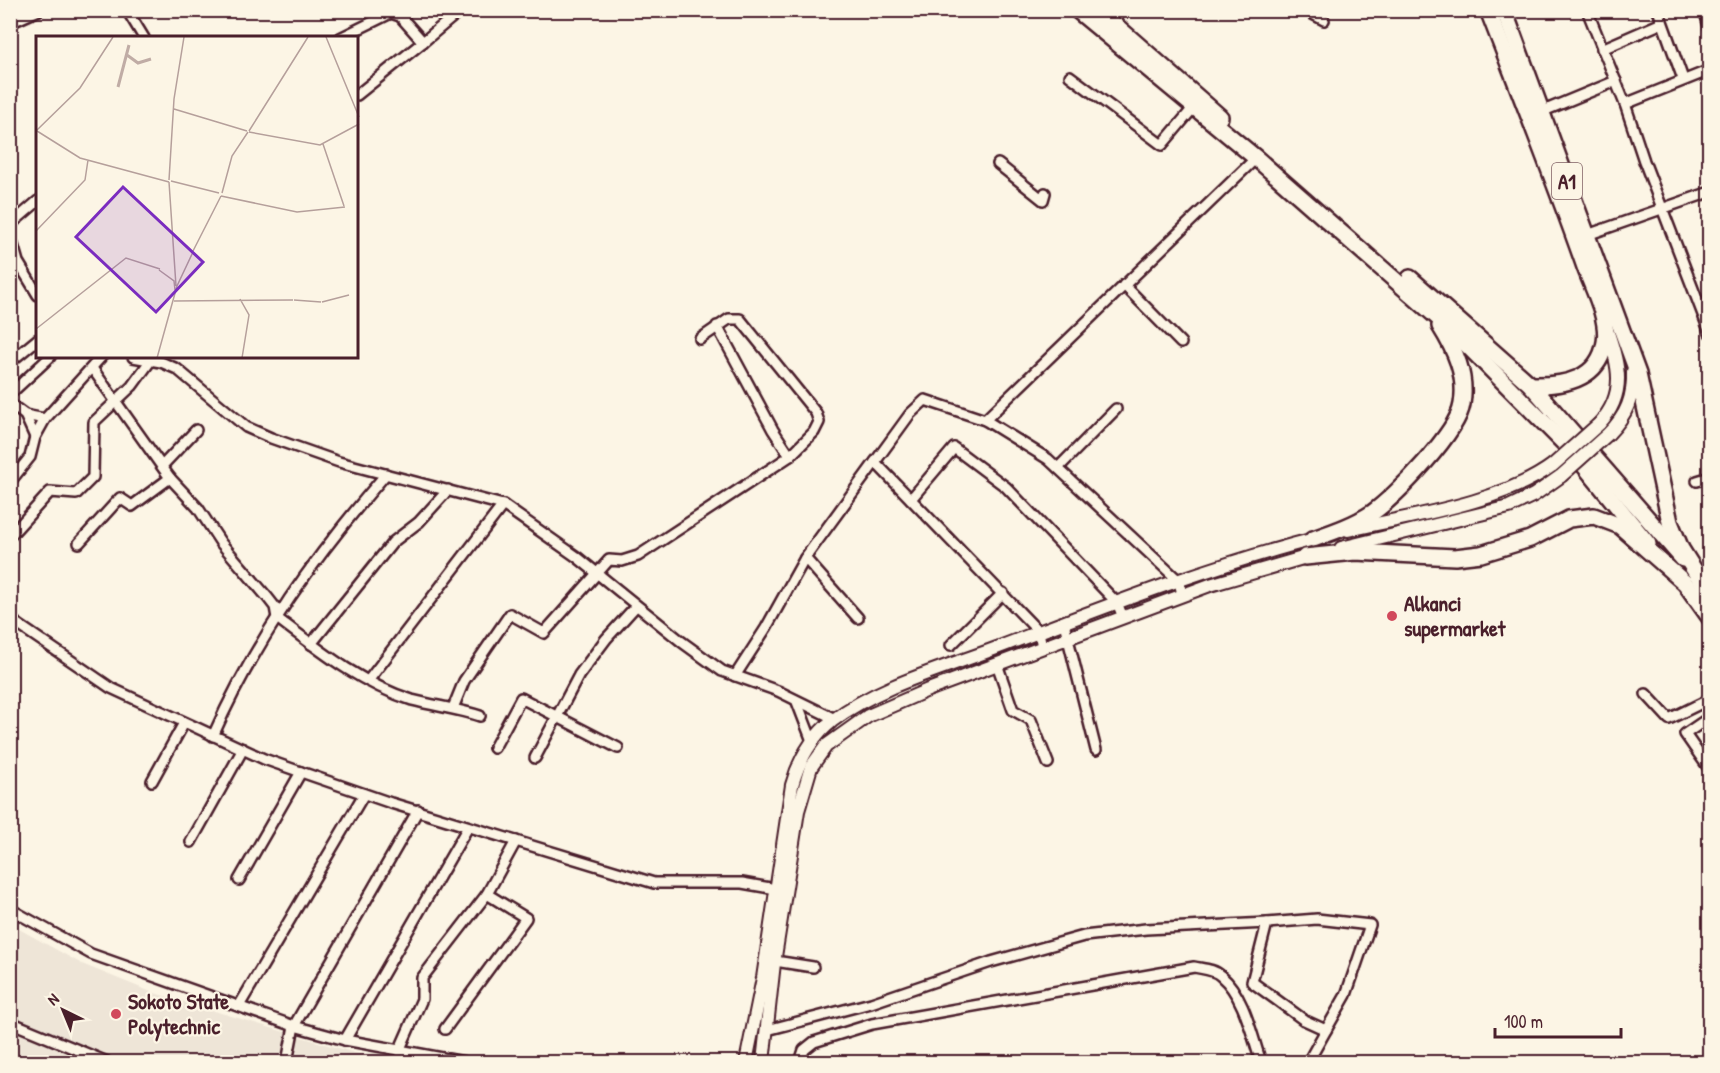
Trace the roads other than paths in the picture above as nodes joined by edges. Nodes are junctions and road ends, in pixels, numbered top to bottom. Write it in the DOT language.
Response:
graph roads {
  1 [pos="39,10"];
  2 [pos="127,10"];
  3 [pos="461,10"];
  4 [pos="1077,10"];
  5 [pos="1098,10"];
  6 [pos="1305,10"];
  7 [pos="1488,10"];
  8 [pos="1504,10"];
  9 [pos="1587,10"];
  10 [pos="1658,10"];
  11 [pos="1705,11"];
  12 [pos="1324,20"];
  13 [pos="10,23"];
  14 [pos="1662,24"];
  15 [pos="1710,29"];
  16 [pos="143,36"];
  17 [pos="344,36"];
  18 [pos="423,42"];
  19 [pos="1602,50"];
  20 [pos="1710,70"];
  21 [pos="1070,76"];
  22 [pos="1683,79"];
  23 [pos="1616,81"];
  24 [pos="358,94"];
  25 [pos="1625,104"];
  26 [pos="1194,107"];
  27 [pos="1542,112"];
  28 [pos="1256,158"];
  29 [pos="998,164"];
  30 [pos="1710,192"];
  31 [pos="1045,193"];
  32 [pos="36,203"];
  33 [pos="1663,209"];
  34 [pos="10,225"];
  35 [pos="10,234"];
  36 [pos="1587,235"];
  37 [pos="1124,285"];
  38 [pos="36,292"];
  39 [pos="1417,298"];
  40 [pos="1706,312"];
  41 [pos="1604,323"];
  42 [pos="717,326"];
  43 [pos="1710,333"];
  44 [pos="700,339"];
  45 [pos="36,341"];
  46 [pos="1181,344"];
  47 [pos="1630,352"];
  48 [pos="49,358"];
  49 [pos="100,358"];
  50 [pos="142,358"];
  51 [pos="159,360"];
  52 [pos="10,362"];
  53 [pos="92,368"];
  54 [pos="1531,385"];
  55 [pos="10,394"];
  56 [pos="115,403"];
  57 [pos="10,404"];
  58 [pos="1116,409"];
  59 [pos="25,415"];
  60 [pos="45,419"];
  61 [pos="985,420"];
  62 [pos="195,430"];
  63 [pos="35,437"];
  64 [pos="790,456"];
  65 [pos="875,462"];
  66 [pos="162,466"];
  67 [pos="1058,468"];
  68 [pos="386,474"];
  69 [pos="170,477"];
  70 [pos="1710,477"];
  71 [pos="1697,481"];
  72 [pos="10,482"];
  73 [pos="448,490"];
  74 [pos="911,498"];
  75 [pos="503,505"];
  76 [pos="10,536"];
  77 [pos="1313,539"];
  78 [pos="79,543"];
  79 [pos="1305,557"];
  80 [pos="805,558"];
  81 [pos="595,573"];
  82 [pos="1689,577"];
  83 [pos="1179,581"];
  84 [pos="1003,593"];
  85 [pos="1182,595"];
  86 [pos="1710,595"];
  87 [pos="1117,603"];
  88 [pos="636,606"];
  89 [pos="1123,617"];
  90 [pos="277,618"];
  91 [pos="858,618"];
  92 [pos="1710,618"];
  93 [pos="10,619"];
  94 [pos="1064,623"];
  95 [pos="1039,632"];
  96 [pos="1068,638"];
  97 [pos="311,644"];
  98 [pos="951,645"];
  99 [pos="1042,647"];
  100 [pos="998,664"];
  101 [pos="735,676"];
  102 [pos="368,681"];
  103 [pos="1646,694"];
  104 [pos="1710,699"];
  105 [pos="797,702"];
  106 [pos="453,708"];
  107 [pos="480,716"];
  108 [pos="1710,717"];
  109 [pos="557,718"];
  110 [pos="835,719"];
  111 [pos="184,723"];
  112 [pos="213,736"];
  113 [pos="812,741"];
  114 [pos="494,748"];
  115 [pos="618,748"];
  116 [pos="243,749"];
  117 [pos="1096,750"];
  118 [pos="535,758"];
  119 [pos="1048,764"];
  120 [pos="1710,770"];
  121 [pos="301,772"];
  122 [pos="152,782"];
  123 [pos="364,794"];
  124 [pos="418,810"];
  125 [pos="468,827"];
  126 [pos="516,841"];
  127 [pos="191,842"];
  128 [pos="240,880"];
  129 [pos="776,889"];
  130 [pos="487,894"];
  131 [pos="10,909"];
  132 [pos="1267,923"];
  133 [pos="775,961"];
  134 [pos="813,967"];
  135 [pos="239,1006"];
  136 [pos="10,1022"];
  137 [pos="294,1026"];
  138 [pos="445,1029"];
  139 [pos="767,1030"];
  140 [pos="1326,1030"];
  141 [pos="345,1040"];
  142 [pos="399,1051"];
  143 [pos="107,1062"];
  144 [pos="287,1062"];
  145 [pos="464,1062"];
  146 [pos="746,1062"];
  147 [pos="763,1062"];
  148 [pos="800,1062"];
  149 [pos="1261,1062"];
  150 [pos="1308,1062"];
  1 -- 13 [label="street"];
  2 -- 16 [label="street"];
  3 -- 18 [label="street"];
  4 -- 26 [label="main road"];
  5 -- 54 [label="main road"];
  6 -- 12 [label="street"];
  7 -- 41 [label="main road, A1"];
  8 -- 27 [label="main road, A1"];
  9 -- 19 [label="street"];
  10 -- 14 [label="street"];
  11 -- 15 [label="street"];
  14 -- 19 [label="street"];
  14 -- 22 [label="street"];
  17 -- 18 [label="street"];
  18 -- 24 [label="street"];
  19 -- 23 [label="street"];
  20 -- 22 [label="street"];
  21 -- 26 [label="street"];
  22 -- 25 [label="street"];
  23 -- 25 [label="street"];
  23 -- 27 [label="street"];
  25 -- 33 [label="street"];
  26 -- 28 [label="main road"];
  27 -- 36 [label="main road, A1"];
  28 -- 37 [label="street"];
  28 -- 39 [label="main road"];
  29 -- 31 [label="street"];
  30 -- 33 [label="street"];
  32 -- 34 [label="street"];
  33 -- 36 [label="street"];
  33 -- 40 [label="street"];
  35 -- 38 [label="street"];
  36 -- 47 [label="main road, A1"];
  37 -- 46 [label="street"];
  37 -- 61 [label="street"];
  39 -- 77 [label="main road"];
  39 -- 82 [label="main road"];
  40 -- 43 [label="street"];
  41 -- 54 [label="main road"];
  41 -- 77 [label="street, bridge"];
  42 -- 44 [label="street"];
  42 -- 64 [label="street"];
  42 -- 64 [label="street"];
  45 -- 52 [label="street"];
  47 -- 79 [label="street, bridge"];
  47 -- 82 [label="main road, A1"];
  48 -- 55 [label="street"];
  49 -- 53 [label="street"];
  50 -- 51 [label="street"];
  51 -- 56 [label="street"];
  51 -- 68 [label="street"];
  53 -- 56 [label="street"];
  53 -- 60 [label="street"];
  54 -- 82 [label="main road"];
  56 -- 66 [label="street"];
  56 -- 76 [label="street"];
  57 -- 59 [label="street"];
  58 -- 67 [label="street"];
  59 -- 60 [label="street"];
  59 -- 63 [label="street"];
  60 -- 63 [label="street"];
  61 -- 65 [label="street"];
  61 -- 67 [label="street"];
  62 -- 66 [label="street"];
  63 -- 72 [label="street"];
  64 -- 81 [label="street"];
  65 -- 74 [label="street"];
  65 -- 80 [label="street"];
  66 -- 69 [label="street"];
  67 -- 83 [label="street"];
  68 -- 73 [label="street"];
  68 -- 90 [label="street"];
  69 -- 78 [label="street"];
  69 -- 90 [label="street"];
  70 -- 71 [label="street"];
  73 -- 75 [label="street"];
  73 -- 97 [label="street"];
  74 -- 84 [label="street"];
  74 -- 87 [label="street"];
  75 -- 81 [label="street"];
  75 -- 102 [label="street"];
  77 -- 83 [label="street"];
  79 -- 82 [label="main road"];
  79 -- 85 [label="street"];
  80 -- 91 [label="street"];
  80 -- 101 [label="street"];
  81 -- 88 [label="street"];
  81 -- 106 [label="street"];
  82 -- 86 [label="main road, A1"];
  82 -- 92 [label="main road, A1"];
  83 -- 85 [label="street"];
  83 -- 87 [label="street"];
  84 -- 95 [label="street"];
  84 -- 98 [label="street"];
  85 -- 89 [label="street"];
  87 -- 89 [label="street"];
  87 -- 94 [label="street"];
  88 -- 101 [label="street"];
  88 -- 109 [label="street"];
  89 -- 96 [label="street"];
  90 -- 97 [label="street"];
  90 -- 112 [label="street"];
  93 -- 111 [label="street"];
  94 -- 95 [label="street"];
  94 -- 96 [label="street"];
  95 -- 99 [label="street"];
  95 -- 110 [label="street"];
  96 -- 99 [label="street"];
  96 -- 117 [label="street"];
  97 -- 102 [label="street"];
  99 -- 100 [label="street"];
  100 -- 119 [label="street"];
  100 -- 133 [label="street"];
  101 -- 105 [label="street"];
  102 -- 106 [label="street"];
  103 -- 104 [label="street"];
  105 -- 110 [label="street"];
  105 -- 113 [label="street"];
  106 -- 107 [label="street"];
  108 -- 120 [label="street"];
  109 -- 114 [label="street"];
  109 -- 115 [label="street"];
  109 -- 118 [label="street"];
  110 -- 113 [label="street"];
  111 -- 112 [label="street"];
  111 -- 122 [label="street"];
  112 -- 116 [label="street"];
  113 -- 129 [label="street"];
  116 -- 121 [label="street"];
  116 -- 127 [label="street"];
  121 -- 123 [label="street"];
  121 -- 128 [label="street"];
  123 -- 124 [label="street"];
  123 -- 135 [label="street"];
  124 -- 125 [label="street"];
  124 -- 137 [label="street"];
  125 -- 126 [label="street"];
  125 -- 141 [label="street"];
  126 -- 129 [label="street"];
  126 -- 130 [label="street"];
  129 -- 146 [label="street"];
  130 -- 138 [label="street"];
  130 -- 142 [label="street"];
  131 -- 135 [label="street"];
  132 -- 139 [label="street"];
  132 -- 140 [label="street"];
  132 -- 140 [label="street"];
  133 -- 134 [label="street"];
  133 -- 139 [label="street"];
  135 -- 137 [label="street"];
  136 -- 143 [label="street"];
  137 -- 141 [label="street"];
  137 -- 144 [label="street"];
  139 -- 147 [label="street"];
  140 -- 150 [label="street"];
  141 -- 142 [label="street"];
  142 -- 145 [label="street"];
  148 -- 149 [label="street"];
}
